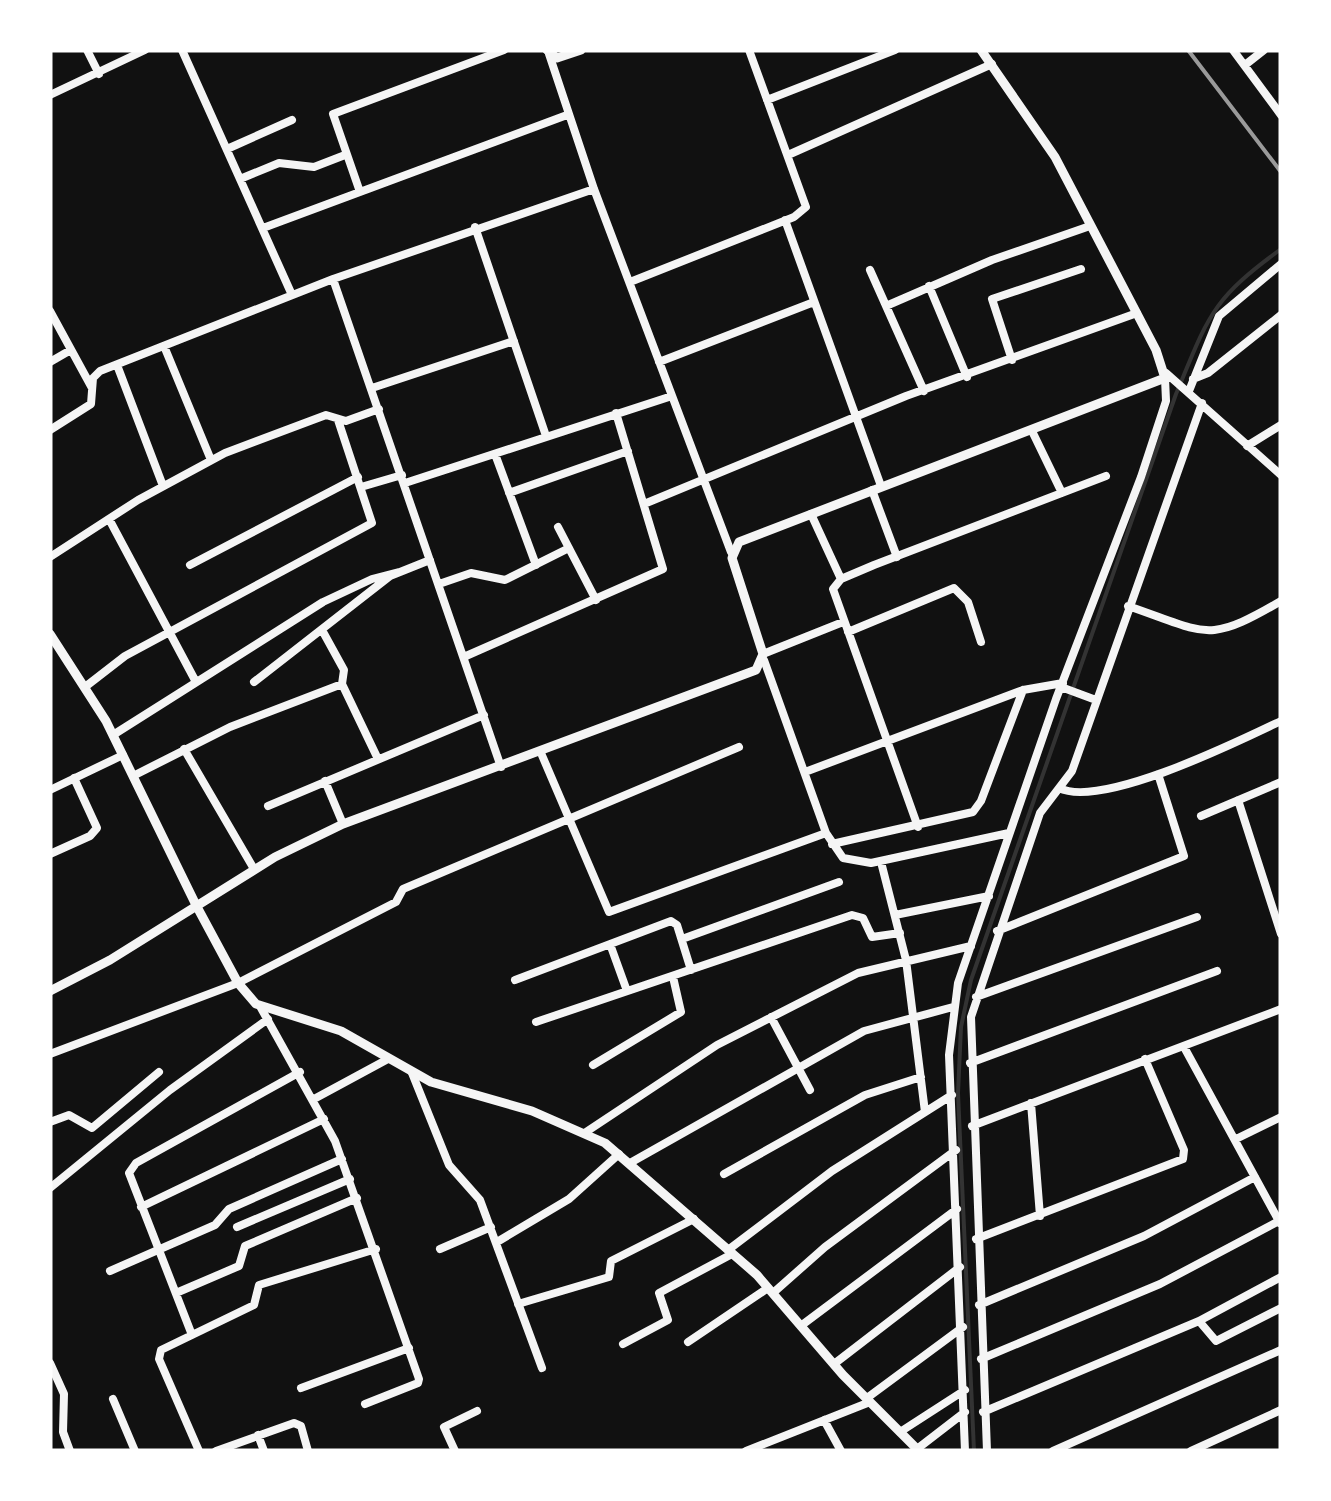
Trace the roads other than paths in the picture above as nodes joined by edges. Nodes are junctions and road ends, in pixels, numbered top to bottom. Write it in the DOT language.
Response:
graph roads {
  1 [pos="88,50"];
  2 [pos="145,50"];
  3 [pos="182,50"];
  4 [pos="504,50"];
  5 [pos="581,50"];
  6 [pos="750,50"];
  7 [pos="896,50"];
  8 [pos="981,50"];
  9 [pos="1233,50"];
  10 [pos="1264,50"];
  11 [pos="548,52"];
  12 [pos="992,64"];
  13 [pos="1244,66"];
  14 [pos="98,74"];
  15 [pos="50,95"];
  16 [pos="768,100"];
  17 [pos="1281,114"];
  18 [pos="567,115"];
  19 [pos="292,120"];
  20 [pos="227,149"];
  21 [pos="788,154"];
  22 [pos="345,155"];
  23 [pos="240,179"];
  24 [pos="594,189"];
  25 [pos="360,192"];
  26 [pos="784,220"];
  27 [pos="1090,226"];
  28 [pos="262,228"];
  29 [pos="475,228"];
  30 [pos="1281,264"];
  31 [pos="1082,269"];
  32 [pos="870,270"];
  33 [pos="334,279"];
  34 [pos="630,282"];
  35 [pos="929,286"];
  36 [pos="292,295"];
  37 [pos="814,302"];
  38 [pos="886,306"];
  39 [pos="50,311"];
  40 [pos="1136,313"];
  41 [pos="1281,315"];
  42 [pos="514,341"];
  43 [pos="164,346"];
  44 [pos="68,352"];
  45 [pos="1012,360"];
  46 [pos="50,362"];
  47 [pos="659,362"];
  48 [pos="117,365"];
  49 [pos="1169,376"];
  50 [pos="967,378"];
  51 [pos="1193,379"];
  52 [pos="92,388"];
  53 [pos="372,388"];
  54 [pos="1187,388"];
  55 [pos="924,391"];
  56 [pos="672,396"];
  57 [pos="1202,403"];
  58 [pos="379,409"];
  59 [pos="616,413"];
  60 [pos="855,418"];
  61 [pos="338,420"];
  62 [pos="1281,425"];
  63 [pos="50,430"];
  64 [pos="1032,430"];
  65 [pos="546,436"];
  66 [pos="1247,446"];
  67 [pos="628,451"];
  68 [pos="495,454"];
  69 [pos="211,460"];
  70 [pos="1281,475"];
  71 [pos="1106,476"];
  72 [pos="358,477"];
  73 [pos="403,479"];
  74 [pos="706,481"];
  75 [pos="163,486"];
  76 [pos="361,487"];
  77 [pos="877,488"];
  78 [pos="509,493"];
  79 [pos="1062,493"];
  80 [pos="644,504"];
  81 [pos="811,514"];
  82 [pos="110,519"];
  83 [pos="558,527"];
  84 [pos="569,548"];
  85 [pos="731,552"];
  86 [pos="897,556"];
  87 [pos="50,557"];
  88 [pos="430,560"];
  89 [pos="536,564"];
  90 [pos="190,565"];
  91 [pos="398,572"];
  92 [pos="842,579"];
  93 [pos="439,584"];
  94 [pos="596,600"];
  95 [pos="1281,601"];
  96 [pos="1128,606"];
  97 [pos="844,622"];
  98 [pos="322,630"];
  99 [pos="167,632"];
  100 [pos="848,632"];
  101 [pos="50,634"];
  102 [pos="981,642"];
  103 [pos="61,650"];
  104 [pos="50,656"];
  105 [pos="466,656"];
  106 [pos="764,657"];
  107 [pos="196,682"];
  108 [pos="254,682"];
  109 [pos="342,684"];
  110 [pos="1064,686"];
  111 [pos="86,688"];
  112 [pos="1024,690"];
  113 [pos="1096,700"];
  114 [pos="484,715"];
  115 [pos="1281,722"];
  116 [pos="114,735"];
  117 [pos="887,741"];
  118 [pos="739,747"];
  119 [pos="184,749"];
  120 [pos="541,753"];
  121 [pos="123,755"];
  122 [pos="378,757"];
  123 [pos="501,768"];
  124 [pos="805,772"];
  125 [pos="1158,774"];
  126 [pos="133,776"];
  127 [pos="74,778"];
  128 [pos="325,781"];
  129 [pos="1281,782"];
  130 [pos="1058,788"];
  131 [pos="50,790"];
  132 [pos="1238,800"];
  133 [pos="268,806"];
  134 [pos="1201,816"];
  135 [pos="570,822"];
  136 [pos="343,824"];
  137 [pos="918,827"];
  138 [pos="826,833"];
  139 [pos="1009,833"];
  140 [pos="832,844"];
  141 [pos="50,854"];
  142 [pos="881,862"];
  143 [pos="254,869"];
  144 [pos="839,882"];
  145 [pos="988,896"];
  146 [pos="196,906"];
  147 [pos="896,915"];
  148 [pos="1198,917"];
  149 [pos="997,931"];
  150 [pos="900,932"];
  151 [pos="1281,934"];
  152 [pos="682,939"];
  153 [pos="610,944"];
  154 [pos="971,946"];
  155 [pos="906,960"];
  156 [pos="692,970"];
  157 [pos="1217,971"];
  158 [pos="672,977"];
  159 [pos="515,980"];
  160 [pos="238,983"];
  161 [pos="50,992"];
  162 [pos="627,992"];
  163 [pos="976,997"];
  164 [pos="953,1007"];
  165 [pos="261,1008"];
  166 [pos="1281,1010"];
  167 [pos="915,1015"];
  168 [pos="771,1017"];
  169 [pos="268,1020"];
  170 [pos="536,1022"];
  171 [pos="1184,1047"];
  172 [pos="50,1054"];
  173 [pos="388,1059"];
  174 [pos="1145,1059"];
  175 [pos="970,1063"];
  176 [pos="593,1065"];
  177 [pos="799,1069"];
  178 [pos="159,1072"];
  179 [pos="300,1072"];
  180 [pos="412,1072"];
  181 [pos="921,1078"];
  182 [pos="810,1090"];
  183 [pos="952,1095"];
  184 [pos="314,1099"];
  185 [pos="1031,1103"];
  186 [pos="925,1112"];
  187 [pos="1281,1117"];
  188 [pos="324,1119"];
  189 [pos="50,1122"];
  190 [pos="972,1126"];
  191 [pos="92,1128"];
  192 [pos="586,1132"];
  193 [pos="1236,1138"];
  194 [pos="103,1149"];
  195 [pos="956,1150"];
  196 [pos="619,1154"];
  197 [pos="342,1159"];
  198 [pos="630,1163"];
  199 [pos="724,1174"];
  200 [pos="1255,1177"];
  201 [pos="350,1180"];
  202 [pos="50,1188"];
  203 [pos="357,1198"];
  204 [pos="141,1207"];
  205 [pos="957,1209"];
  206 [pos="1040,1216"];
  207 [pos="694,1220"];
  208 [pos="1280,1222"];
  209 [pos="491,1227"];
  210 [pos="237,1228"];
  211 [pos="976,1239"];
  212 [pos="496,1242"];
  213 [pos="159,1248"];
  214 [pos="376,1249"];
  215 [pos="440,1249"];
  216 [pos="730,1252"];
  217 [pos="960,1267"];
  218 [pos="110,1271"];
  219 [pos="1281,1277"];
  220 [pos="770,1290"];
  221 [pos="176,1293"];
  222 [pos="518,1304"];
  223 [pos="979,1305"];
  224 [pos="1281,1308"];
  225 [pos="1199,1322"];
  226 [pos="802,1326"];
  227 [pos="963,1327"];
  228 [pos="192,1335"];
  229 [pos="688,1342"];
  230 [pos="624,1344"];
  231 [pos="409,1348"];
  232 [pos="1281,1350"];
  233 [pos="981,1359"];
  234 [pos="50,1363"];
  235 [pos="834,1364"];
  236 [pos="542,1368"];
  237 [pos="301,1388"];
  238 [pos="964,1390"];
  239 [pos="113,1400"];
  240 [pos="868,1400"];
  241 [pos="366,1404"];
  242 [pos="1281,1410"];
  243 [pos="477,1411"];
  244 [pos="965,1411"];
  245 [pos="984,1412"];
  246 [pos="824,1420"];
  247 [pos="900,1432"];
  248 [pos="258,1435"];
  249 [pos="918,1450"];
  250 [pos="70,1451"];
  251 [pos="135,1451"];
  252 [pos="198,1451"];
  253 [pos="216,1451"];
  254 [pos="264,1451"];
  255 [pos="308,1451"];
  256 [pos="455,1451"];
  257 [pos="746,1451"];
  258 [pos="841,1451"];
  259 [pos="965,1451"];
  260 [pos="987,1451"];
  261 [pos="1053,1451"];
  262 [pos="1191,1451"];
  1 -- 14 [label="street"];
  2 -- 14 [label="street"];
  3 -- 20 [label="street"];
  4 -- 22 [label="street"];
  5 -- 11 [label="street"];
  6 -- 16 [label="street"];
  7 -- 16 [label="street"];
  8 -- 12 [label="street"];
  9 -- 13 [label="street"];
  10 -- 13 [label="street"];
  11 -- 18 [label="street"];
  12 -- 21 [label="street"];
  12 -- 27 [label="street"];
  13 -- 17 [label="street"];
  14 -- 15 [label="street"];
  16 -- 21 [label="street"];
  18 -- 24 [label="street"];
  18 -- 25 [label="street"];
  19 -- 20 [label="street"];
  20 -- 23 [label="street"];
  21 -- 26 [label="street"];
  22 -- 23 [label="street"];
  22 -- 25 [label="street"];
  23 -- 28 [label="street"];
  24 -- 29 [label="street"];
  24 -- 34 [label="street"];
  25 -- 28 [label="street"];
  26 -- 34 [label="street"];
  26 -- 37 [label="street"];
  27 -- 35 [label="street"];
  27 -- 40 [label="street"];
  28 -- 36 [label="street"];
  29 -- 33 [label="street"];
  29 -- 42 [label="street"];
  30 -- 51 [label="street"];
  31 -- 45 [label="street"];
  32 -- 38 [label="street"];
  33 -- 36 [label="street"];
  33 -- 53 [label="street"];
  34 -- 47 [label="street"];
  35 -- 38 [label="street"];
  35 -- 50 [label="street"];
  36 -- 43 [label="street"];
  37 -- 47 [label="street"];
  37 -- 60 [label="street"];
  38 -- 55 [label="street"];
  39 -- 44 [label="street"];
  40 -- 45 [label="street"];
  40 -- 49 [label="street"];
  41 -- 51 [label="street"];
  42 -- 53 [label="street"];
  42 -- 65 [label="street"];
  43 -- 48 [label="street"];
  43 -- 69 [label="street"];
  44 -- 46 [label="street"];
  44 -- 52 [label="street"];
  45 -- 50 [label="street"];
  47 -- 56 [label="street"];
  48 -- 52 [label="street"];
  48 -- 75 [label="street"];
  49 -- 54 [label="street"];
  49 -- 64 [label="street"];
  49 -- 110 [label="street"];
  50 -- 55 [label="street"];
  51 -- 54 [label="street"];
  52 -- 63 [label="street"];
  53 -- 58 [label="street"];
  54 -- 57 [label="street"];
  55 -- 60 [label="street"];
  56 -- 59 [label="street"];
  56 -- 74 [label="street"];
  57 -- 66 [label="street"];
  57 -- 96 [label="street"];
  58 -- 61 [label="street"];
  58 -- 73 [label="street"];
  59 -- 65 [label="street"];
  59 -- 67 [label="street"];
  60 -- 74 [label="street"];
  60 -- 77 [label="street"];
  61 -- 69 [label="street"];
  61 -- 72 [label="street"];
  62 -- 66 [label="street"];
  64 -- 77 [label="street"];
  64 -- 79 [label="street"];
  65 -- 68 [label="street"];
  66 -- 70 [label="street"];
  67 -- 78 [label="street"];
  67 -- 80 [label="street"];
  68 -- 73 [label="street"];
  68 -- 78 [label="street"];
  69 -- 75 [label="street"];
  71 -- 79 [label="street"];
  72 -- 76 [label="street"];
  72 -- 90 [label="street"];
  73 -- 76 [label="street"];
  73 -- 88 [label="street"];
  74 -- 80 [label="street"];
  74 -- 85 [label="street"];
  75 -- 82 [label="street"];
  76 -- 99 [label="street"];
  77 -- 81 [label="street"];
  77 -- 86 [label="street"];
  78 -- 89 [label="street"];
  79 -- 86 [label="street"];
  80 -- 94 [label="street"];
  81 -- 85 [label="street"];
  81 -- 92 [label="street"];
  82 -- 87 [label="street"];
  82 -- 99 [label="street"];
  83 -- 84 [label="street"];
  84 -- 89 [label="street"];
  84 -- 94 [label="street"];
  85 -- 106 [label="street"];
  86 -- 92 [label="street"];
  88 -- 91 [label="street"];
  88 -- 93 [label="street"];
  89 -- 93 [label="street"];
  91 -- 98 [label="street"];
  91 -- 107 [label="street"];
  92 -- 97 [label="street"];
  93 -- 105 [label="street"];
  94 -- 105 [label="street"];
  95 -- 96 [label="street"];
  96 -- 113 [label="street"];
  97 -- 100 [label="street"];
  97 -- 106 [label="street"];
  98 -- 108 [label="street"];
  98 -- 109 [label="street"];
  99 -- 107 [label="street"];
  99 -- 111 [label="street"];
  100 -- 102 [label="street"];
  100 -- 117 [label="street"];
  101 -- 103 [label="street"];
  103 -- 104 [label="street"];
  103 -- 111 [label="street"];
  105 -- 114 [label="street"];
  106 -- 120 [label="street"];
  106 -- 124 [label="street"];
  107 -- 116 [label="street"];
  109 -- 119 [label="street"];
  109 -- 122 [label="street"];
  110 -- 112 [label="street"];
  110 -- 113 [label="street"];
  110 -- 139 [label="street"];
  111 -- 116 [label="street"];
  112 -- 117 [label="street"];
  112 -- 137 [label="street"];
  113 -- 130 [label="street"];
  114 -- 122 [label="street"];
  114 -- 123 [label="street"];
  115 -- 125 [label="street"];
  116 -- 121 [label="street"];
  117 -- 124 [label="street"];
  117 -- 137 [label="street"];
  118 -- 135 [label="street"];
  119 -- 126 [label="street"];
  119 -- 143 [label="street"];
  120 -- 123 [label="street"];
  120 -- 135 [label="street"];
  121 -- 126 [label="street"];
  121 -- 127 [label="street"];
  122 -- 128 [label="street"];
  123 -- 136 [label="street"];
  124 -- 138 [label="street"];
  125 -- 130 [label="street"];
  125 -- 149 [label="street"];
  126 -- 146 [label="street"];
  127 -- 131 [label="street"];
  127 -- 141 [label="street"];
  128 -- 133 [label="street"];
  128 -- 136 [label="street"];
  129 -- 132 [label="street"];
  130 -- 149 [label="street"];
  132 -- 134 [label="street"];
  132 -- 151 [label="street"];
  135 -- 138 [label="street"];
  135 -- 160 [label="street"];
  136 -- 143 [label="street"];
  137 -- 140 [label="street"];
  138 -- 140 [label="street"];
  139 -- 142 [label="street"];
  139 -- 145 [label="street"];
  140 -- 142 [label="street"];
  142 -- 147 [label="street"];
  143 -- 146 [label="street"];
  144 -- 152 [label="street"];
  145 -- 147 [label="street"];
  145 -- 154 [label="street"];
  146 -- 160 [label="street"];
  146 -- 161 [label="street"];
  147 -- 150 [label="street"];
  148 -- 163 [label="street"];
  149 -- 163 [label="street"];
  150 -- 155 [label="street"];
  150 -- 156 [label="street"];
  152 -- 153 [label="street"];
  152 -- 156 [label="street"];
  153 -- 159 [label="street"];
  153 -- 162 [label="street"];
  154 -- 155 [label="street"];
  154 -- 164 [label="street"];
  155 -- 167 [label="street"];
  155 -- 168 [label="street"];
  156 -- 158 [label="street"];
  157 -- 175 [label="street"];
  158 -- 162 [label="street"];
  158 -- 176 [label="street"];
  160 -- 165 [label="street"];
  160 -- 172 [label="street"];
  162 -- 170 [label="street"];
  163 -- 175 [label="street"];
  164 -- 167 [label="street"];
  164 -- 183 [label="street"];
  165 -- 169 [label="street"];
  165 -- 173 [label="street"];
  166 -- 171 [label="street"];
  167 -- 177 [label="street"];
  167 -- 181 [label="street"];
  168 -- 177 [label="street"];
  168 -- 192 [label="street"];
  169 -- 179 [label="street"];
  169 -- 194 [label="street"];
  171 -- 174 [label="street"];
  171 -- 193 [label="street"];
  173 -- 180 [label="street"];
  173 -- 184 [label="street"];
  174 -- 185 [label="street"];
  174 -- 206 [label="street"];
  175 -- 190 [label="street"];
  177 -- 182 [label="street"];
  177 -- 198 [label="street"];
  178 -- 191 [label="street"];
  179 -- 184 [label="street"];
  179 -- 204 [label="street"];
  180 -- 192 [label="street"];
  180 -- 209 [label="street"];
  181 -- 186 [label="street"];
  181 -- 199 [label="street"];
  183 -- 186 [label="street"];
  183 -- 195 [label="street"];
  184 -- 188 [label="street"];
  185 -- 190 [label="street"];
  185 -- 206 [label="street"];
  186 -- 216 [label="street"];
  187 -- 193 [label="street"];
  188 -- 197 [label="street"];
  188 -- 204 [label="street"];
  189 -- 191 [label="street"];
  190 -- 211 [label="street"];
  191 -- 194 [label="street"];
  192 -- 196 [label="street"];
  193 -- 200 [label="street"];
  194 -- 202 [label="street"];
  195 -- 205 [label="street"];
  195 -- 220 [label="street"];
  196 -- 198 [label="street"];
  196 -- 212 [label="street"];
  197 -- 201 [label="street"];
  197 -- 213 [label="street"];
  198 -- 207 [label="street"];
  200 -- 208 [label="street"];
  200 -- 223 [label="street"];
  201 -- 203 [label="street"];
  201 -- 210 [label="street"];
  203 -- 214 [label="street"];
  203 -- 221 [label="street"];
  204 -- 213 [label="street"];
  205 -- 217 [label="street"];
  205 -- 226 [label="street"];
  206 -- 211 [label="street"];
  207 -- 216 [label="street"];
  207 -- 222 [label="street"];
  208 -- 233 [label="street"];
  209 -- 212 [label="street"];
  209 -- 215 [label="street"];
  211 -- 223 [label="street"];
  212 -- 222 [label="street"];
  213 -- 218 [label="street"];
  213 -- 221 [label="street"];
  214 -- 228 [label="street"];
  214 -- 231 [label="street"];
  216 -- 220 [label="street"];
  216 -- 230 [label="street"];
  217 -- 227 [label="street"];
  217 -- 235 [label="street"];
  219 -- 225 [label="street"];
  220 -- 226 [label="street"];
  220 -- 229 [label="street"];
  221 -- 228 [label="street"];
  222 -- 236 [label="street"];
  223 -- 233 [label="street"];
  224 -- 225 [label="street"];
  225 -- 245 [label="street"];
  226 -- 235 [label="street"];
  227 -- 238 [label="street"];
  227 -- 240 [label="street"];
  228 -- 252 [label="street"];
  231 -- 237 [label="street"];
  231 -- 241 [label="street"];
  232 -- 261 [label="street"];
  233 -- 245 [label="street"];
  234 -- 250 [label="street"];
  235 -- 240 [label="street"];
  238 -- 244 [label="street"];
  238 -- 247 [label="street"];
  239 -- 251 [label="street"];
  240 -- 246 [label="street"];
  240 -- 247 [label="street"];
  242 -- 262 [label="street"];
  243 -- 256 [label="street"];
  244 -- 249 [label="street"];
  244 -- 259 [label="street"];
  245 -- 260 [label="street"];
  246 -- 257 [label="street"];
  246 -- 258 [label="street"];
  247 -- 249 [label="street"];
  248 -- 253 [label="street"];
  248 -- 254 [label="street"];
  248 -- 255 [label="street"];
}
